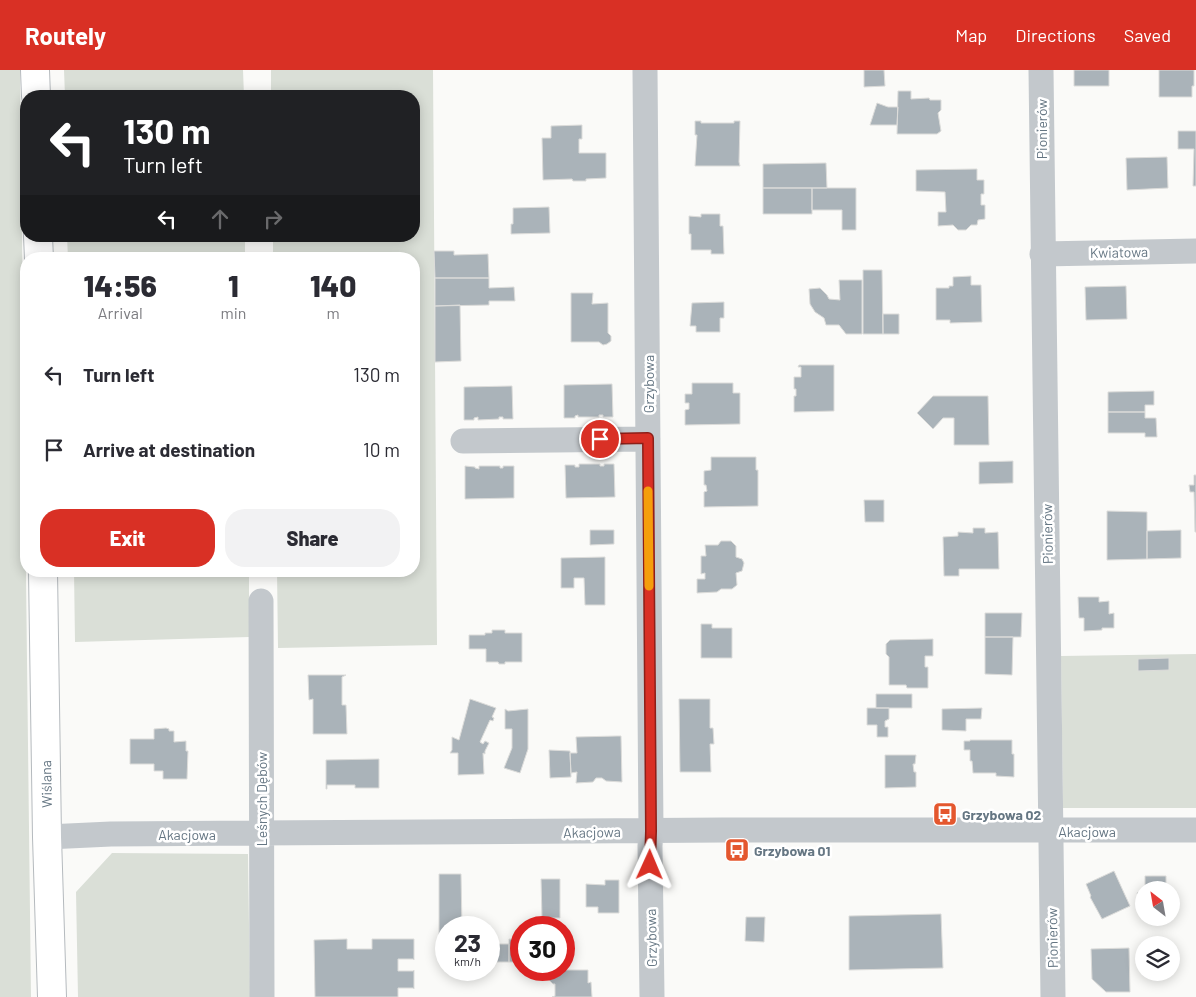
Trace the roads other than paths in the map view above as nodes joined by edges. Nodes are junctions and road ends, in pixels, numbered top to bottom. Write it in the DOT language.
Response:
graph roads {
  1 [pos="36,70"];
  2 [pos="645,70"];
  3 [pos="1041,70"];
  4 [pos="36,90"];
  5 [pos="1196,251"];
  6 [pos="1042,254"];
  7 [pos="648,438"];
  8 [pos="464,441"];
  9 [pos="43,577"];
  10 [pos="261,601"];
  11 [pos="1196,830"];
  12 [pos="651,831"];
  13 [pos="1052,831"];
  14 [pos="261,834"];
  15 [pos="47,837"];
  16 [pos="52,997"];
  17 [pos="262,997"];
  18 [pos="652,997"];
  19 [pos="1053,997"];
  1 -- 4 [label="main road"];
  2 -- 7 [label="street, Grzybowa"];
  3 -- 6 [label="street, Pionierów"];
  5 -- 6 [label="street, Kwiatowa"];
  6 -- 13 [label="street, Pionierów"];
  7 -- 8 [label="street"];
  7 -- 12 [label="street, Grzybowa"];
  9 -- 15 [label="main road, Wiślana"];
  10 -- 14 [label="street, Leśnych Dębów"];
  11 -- 13 [label="street, Akacjowa"];
  12 -- 13 [label="street, Akacjowa"];
  12 -- 14 [label="street, Akacjowa"];
  12 -- 18 [label="street, Grzybowa"];
  13 -- 19 [label="street, Pionierów"];
  14 -- 15 [label="street, Akacjowa"];
  14 -- 17 [label="street, Leśnych Dębów"];
  15 -- 16 [label="main road, Wiślana"];
}
